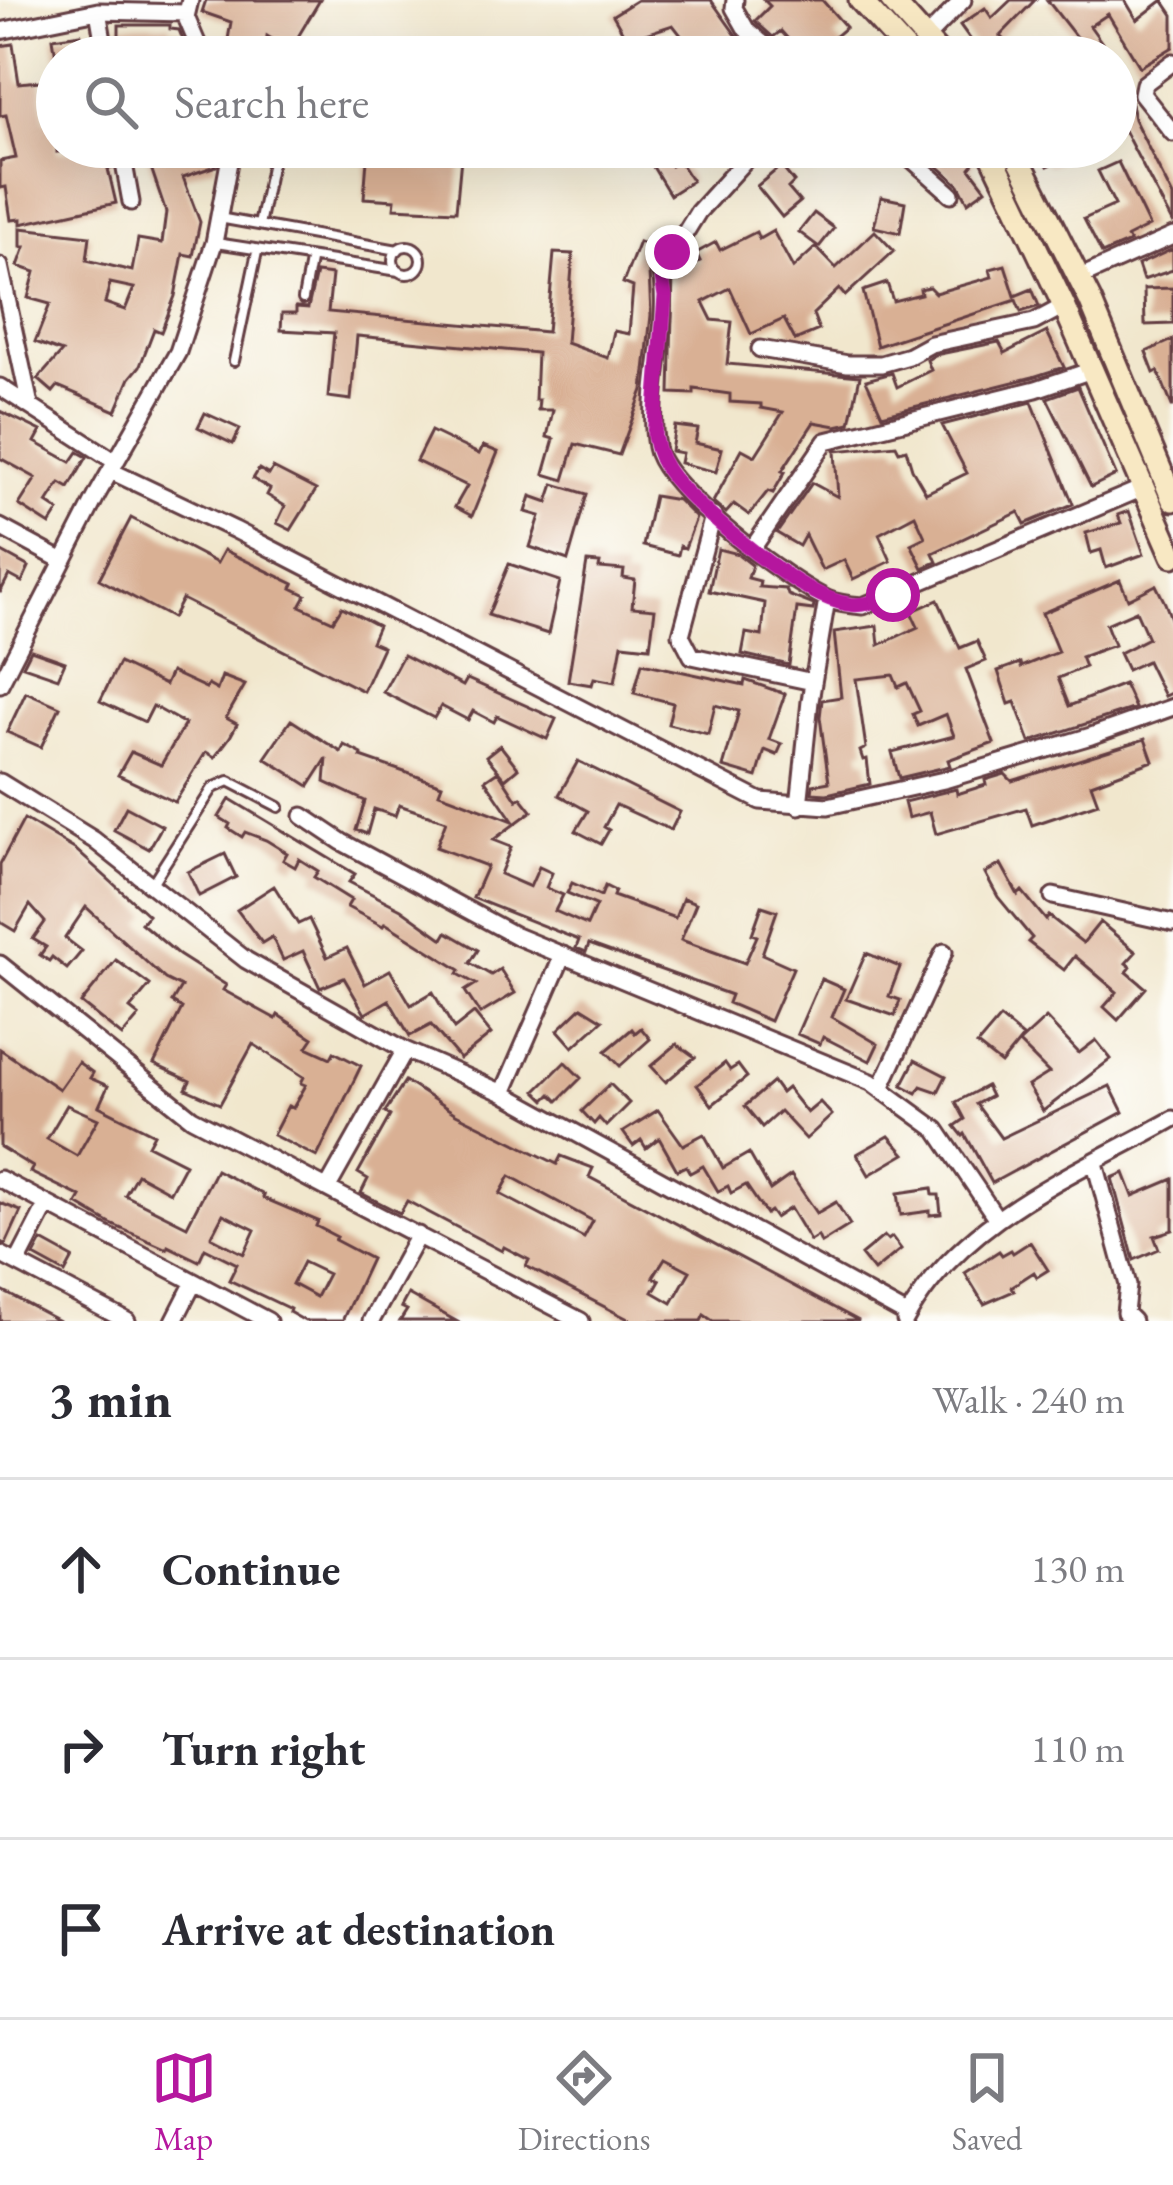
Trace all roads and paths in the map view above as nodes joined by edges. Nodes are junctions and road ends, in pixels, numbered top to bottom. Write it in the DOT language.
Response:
graph roads {
  1 [pos="735,0"];
  2 [pos="860,0"];
  3 [pos="891,0"];
  4 [pos="963,0"];
  5 [pos="188,6"];
  6 [pos="98,11"];
  7 [pos="0,32"];
  8 [pos="102,36"];
  9 [pos="197,36"];
  10 [pos="754,36"];
  11 [pos="893,36"];
  12 [pos="924,36"];
  13 [pos="928,36"];
  14 [pos="1173,62"];
  15 [pos="1173,133"];
  16 [pos="125,168"];
  17 [pos="229,168"];
  18 [pos="271,168"];
  19 [pos="739,168"];
  20 [pos="922,168"];
  21 [pos="998,168"];
  22 [pos="1023,168"];
  23 [pos="951,194"];
  24 [pos="131,202"];
  25 [pos="220,218"];
  26 [pos="259,225"];
  27 [pos="1173,236"];
  28 [pos="214,243"];
  29 [pos="398,250"];
  30 [pos="257,252"];
  31 [pos="310,261"];
  32 [pos="0,266"];
  33 [pos="399,272"];
  34 [pos="1078,278"];
  35 [pos="303,299"];
  36 [pos="1064,306"];
  37 [pos="760,349"];
  38 [pos="234,361"];
  39 [pos="1092,370"];
  40 [pos="0,387"];
  41 [pos="30,405"];
  42 [pos="115,467"];
  43 [pos="1143,488"];
  44 [pos="1173,498"];
  45 [pos="712,516"];
  46 [pos="0,526"];
  47 [pos="752,549"];
  48 [pos="1173,556"];
  49 [pos="63,561"];
  50 [pos="826,598"];
  51 [pos="813,682"];
  52 [pos="0,684"];
  53 [pos="1173,707"];
  54 [pos="0,782"];
  55 [pos="799,806"];
  56 [pos="279,807"];
  57 [pos="303,816"];
  58 [pos="151,886"];
  59 [pos="1053,896"];
  60 [pos="1173,923"];
  61 [pos="944,952"];
  62 [pos="562,956"];
  63 [pos="0,964"];
  64 [pos="405,1050"];
  65 [pos="881,1088"];
  66 [pos="503,1093"];
  67 [pos="1173,1119"];
  68 [pos="1095,1163"];
  69 [pos="0,1179"];
  70 [pos="328,1187"];
  71 [pos="47,1205"];
  72 [pos="998,1219"];
  73 [pos="418,1235"];
  74 [pos="0,1254"];
  75 [pos="17,1263"];
  76 [pos="194,1282"];
  77 [pos="906,1318"];
  78 [pos="127,1321"];
  79 [pos="174,1321"];
  80 [pos="268,1321"];
  81 [pos="370,1321"];
  82 [pos="581,1321"];
  83 [pos="1133,1321"];
  1 -- 10 [label="street"];
  2 -- 11 [label="main road"];
  3 -- 12 [label="main road"];
  4 -- 13 [label="street"];
  5 -- 6 [label="street"];
  5 -- 9 [label="street"];
  6 -- 7 [label="street"];
  6 -- 8 [label="street"];
  14 -- 15 [label="street"];
  16 -- 24 [label="street"];
  17 -- 25 [label="street"];
  18 -- 26 [label="lane"];
  19 -- 45 [label="street"];
  20 -- 23 [label="street"];
  21 -- 36 [label="main road"];
  22 -- 34 [label="main road"];
  25 -- 26 [label="lane"];
  25 -- 28 [label="street"];
  26 -- 29 [label="lane"];
  27 -- 34 [label="street"];
  28 -- 30 [label="lane"];
  28 -- 42 [label="street"];
  29 -- 33 [label="lane"];
  29 -- 33 [label="lane"];
  30 -- 31 [label="lane"];
  30 -- 38 [label="lane"];
  31 -- 33 [label="lane"];
  31 -- 35 [label="lane"];
  32 -- 41 [label="street"];
  34 -- 44 [label="main road"];
  36 -- 37 [label="street"];
  36 -- 39 [label="main road"];
  39 -- 43 [label="main road"];
  39 -- 47 [label="street"];
  40 -- 41 [label="street"];
  41 -- 42 [label="street"];
  42 -- 49 [label="street"];
  42 -- 55 [label="street"];
  43 -- 48 [label="main road"];
  43 -- 50 [label="street"];
  45 -- 47 [label="street"];
  45 -- 51 [label="street"];
  46 -- 49 [label="street"];
  47 -- 50 [label="street"];
  49 -- 52 [label="street"];
  50 -- 51 [label="street"];
  51 -- 55 [label="street"];
  53 -- 55 [label="street"];
  54 -- 58 [label="street"];
  56 -- 58 [label="lane"];
  57 -- 62 [label="street"];
  58 -- 64 [label="street"];
  59 -- 60 [label="street"];
  61 -- 65 [label="street"];
  62 -- 65 [label="street"];
  62 -- 66 [label="street"];
  63 -- 70 [label="street"];
  64 -- 66 [label="street"];
  64 -- 70 [label="street"];
  65 -- 72 [label="street"];
  66 -- 77 [label="street"];
  67 -- 68 [label="street"];
  68 -- 72 [label="street"];
  68 -- 83 [label="street"];
  69 -- 71 [label="street"];
  70 -- 73 [label="street"];
  71 -- 75 [label="street"];
  71 -- 76 [label="street"];
  72 -- 77 [label="street"];
  73 -- 81 [label="street"];
  73 -- 82 [label="street"];
  74 -- 75 [label="street"];
  75 -- 78 [label="street"];
  76 -- 79 [label="street"];
  76 -- 80 [label="street"];
}
